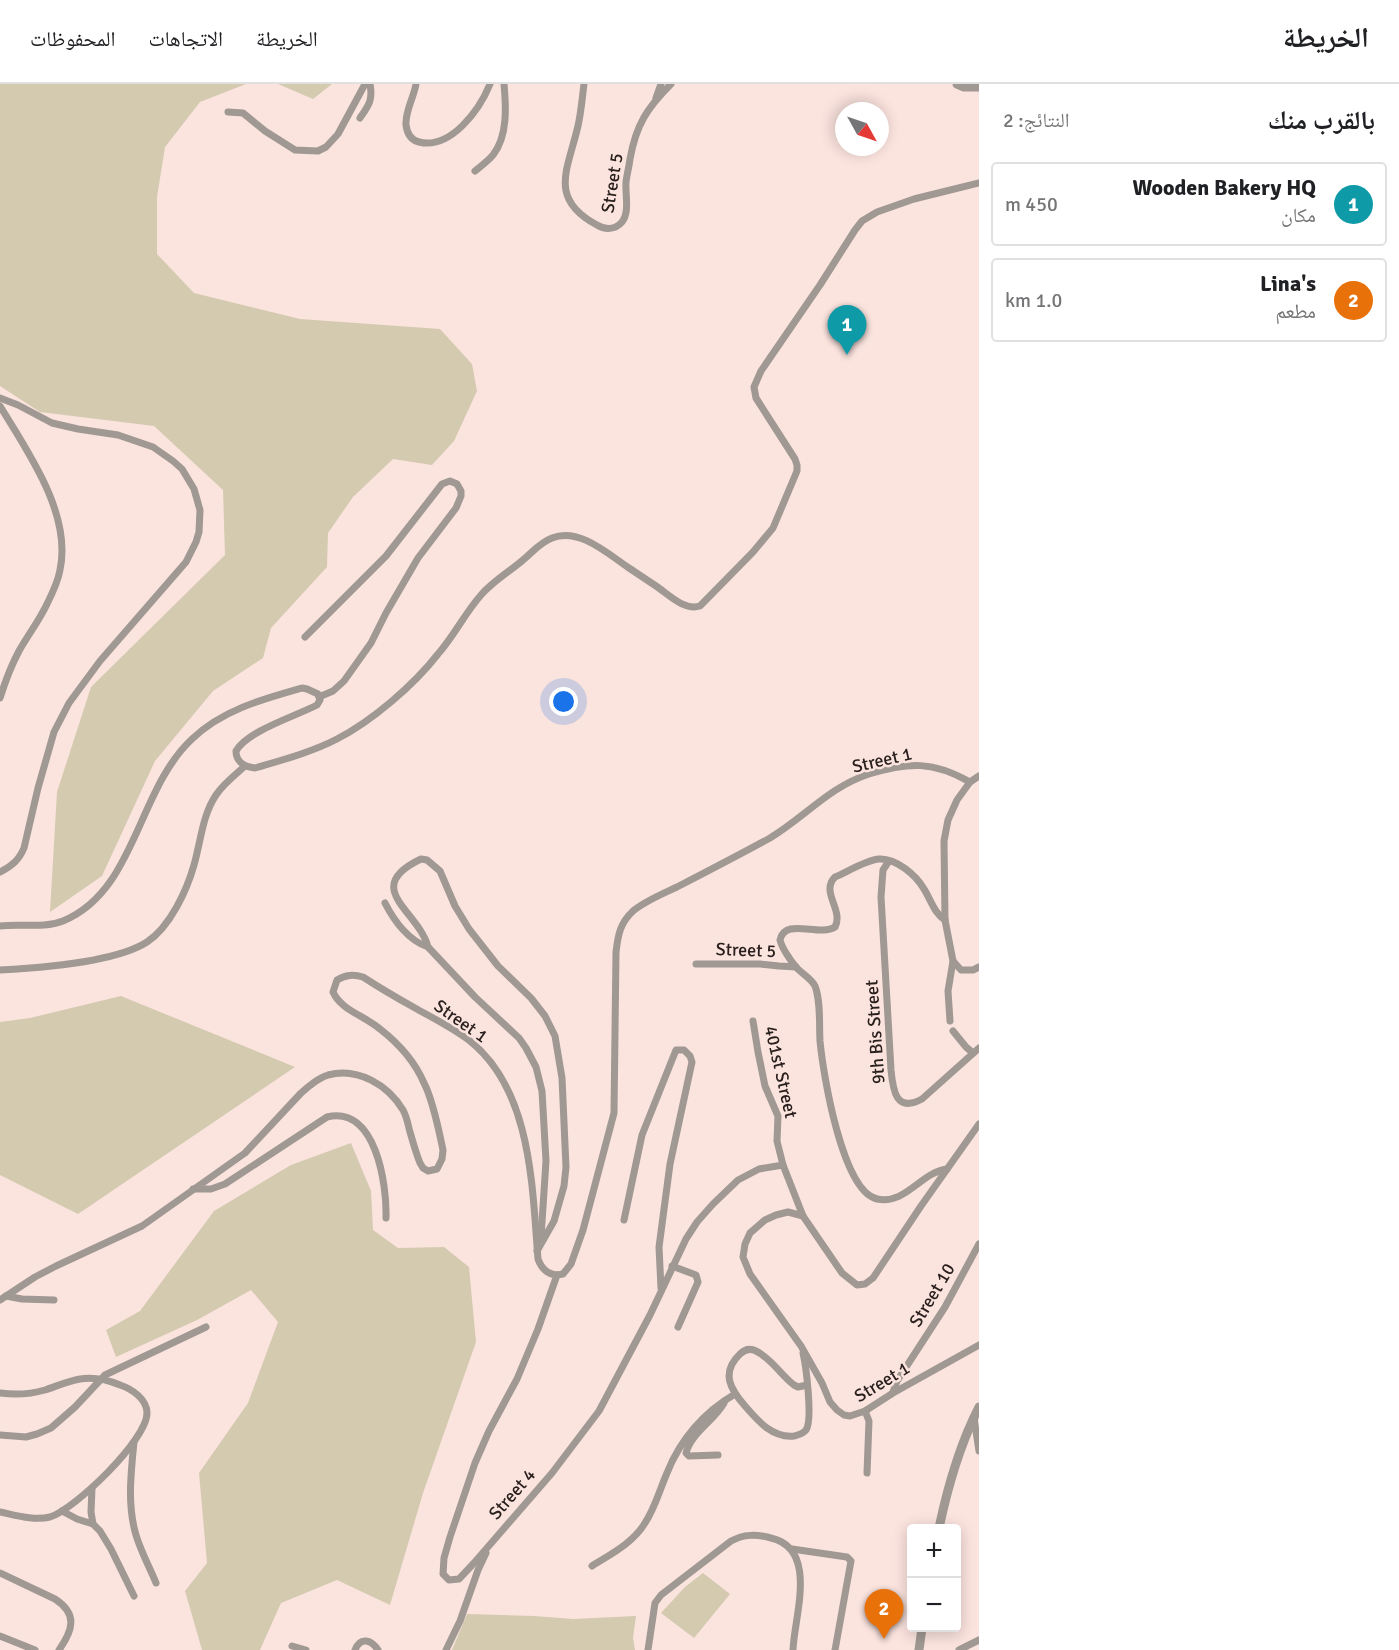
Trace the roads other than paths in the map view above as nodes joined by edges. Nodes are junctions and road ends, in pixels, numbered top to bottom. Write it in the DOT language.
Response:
graph roads {
  1 [pos="365,84"];
  2 [pos="370,84"];
  3 [pos="416,84"];
  4 [pos="490,84"];
  5 [pos="504,84"];
  6 [pos="584,84"];
  7 [pos="661,84"];
  8 [pos="671,84"];
  9 [pos="957,84"];
  10 [pos="979,87"];
  11 [pos="655,101"];
  12 [pos="228,112"];
  13 [pos="360,118"];
  14 [pos="475,171"];
  15 [pos="979,183"];
  16 [pos="0,398"];
  17 [pos="0,406"];
  18 [pos="305,637"];
  19 [pos="0,698"];
  20 [pos="320,698"];
  21 [pos="245,766"];
  22 [pos="979,776"];
  23 [pos="970,782"];
  24 [pos="889,861"];
  25 [pos="0,872"];
  26 [pos="386,903"];
  27 [pos="945,920"];
  28 [pos="0,926"];
  29 [pos="428,947"];
  30 [pos="953,961"];
  31 [pos="696,964"];
  32 [pos="796,967"];
  33 [pos="979,967"];
  34 [pos="0,970"];
  35 [pos="753,1021"];
  36 [pos="950,1021"];
  37 [pos="953,1031"];
  38 [pos="977,1051"];
  39 [pos="979,1124"];
  40 [pos="783,1166"];
  41 [pos="947,1169"];
  42 [pos="193,1189"];
  43 [pos="803,1216"];
  44 [pos="386,1218"];
  45 [pos="624,1220"];
  46 [pos="979,1244"];
  47 [pos="539,1248"];
  48 [pos="672,1266"];
  49 [pos="557,1275"];
  50 [pos="662,1290"];
  51 [pos="3,1298"];
  52 [pos="54,1300"];
  53 [pos="206,1327"];
  54 [pos="678,1327"];
  55 [pos="979,1345"];
  56 [pos="801,1346"];
  57 [pos="99,1380"];
  58 [pos="807,1385"];
  59 [pos="893,1393"];
  60 [pos="0,1394"];
  61 [pos="735,1395"];
  62 [pos="725,1400"];
  63 [pos="979,1407"];
  64 [pos="865,1412"];
  65 [pos="974,1418"];
  66 [pos="0,1435"];
  67 [pos="134,1442"];
  68 [pos="979,1451"];
  69 [pos="718,1455"];
  70 [pos="867,1473"];
  71 [pos="92,1488"];
  72 [pos="62,1511"];
  73 [pos="0,1512"];
  74 [pos="93,1524"];
  75 [pos="940,1524"];
  76 [pos="489,1546"];
  77 [pos="792,1549"];
  78 [pos="592,1566"];
  79 [pos="0,1573"];
  80 [pos="156,1583"];
  81 [pos="134,1596"];
  82 [pos="921,1632"];
  83 [pos="0,1636"];
  84 [pos="979,1640"];
  85 [pos="292,1646"];
  86 [pos="35,1650"];
  87 [pos="59,1650"];
  88 [pos="306,1650"];
  89 [pos="355,1650"];
  90 [pos="378,1650"];
  91 [pos="446,1650"];
  92 [pos="648,1650"];
  93 [pos="793,1650"];
  94 [pos="835,1650"];
  95 [pos="919,1650"];
  96 [pos="959,1650"];
  1 -- 12 [label="street"];
  2 -- 13 [label="street"];
  3 -- 4 [label="street"];
  5 -- 14 [label="street"];
  6 -- 11 [label="street, Street 5"];
  7 -- 11 [label="street"];
  8 -- 11 [label="street, Street 5"];
  9 -- 10 [label="street"];
  15 -- 21 [label="street"];
  16 -- 25 [label="street"];
  17 -- 19 [label="street"];
  18 -- 20 [label="street"];
  20 -- 21 [label="street"];
  20 -- 28 [label="street"];
  21 -- 34 [label="street"];
  22 -- 23 [label="street"];
  23 -- 27 [label="street"];
  23 -- 49 [label="street, Street 1"];
  24 -- 27 [label="street"];
  24 -- 32 [label="street"];
  24 -- 38 [label="street, 9th Bis Street"];
  26 -- 29 [label="street"];
  27 -- 30 [label="street"];
  29 -- 47 [label="street"];
  29 -- 47 [label="street"];
  30 -- 33 [label="street"];
  30 -- 36 [label="street"];
  31 -- 32 [label="street, Street 5"];
  32 -- 41 [label="street"];
  35 -- 40 [label="street, 401st Street"];
  37 -- 38 [label="street"];
  39 -- 41 [label="street"];
  40 -- 43 [label="street, 401st Street"];
  40 -- 48 [label="street, Street 4"];
  41 -- 43 [label="street, 401st Street"];
  42 -- 44 [label="street"];
  42 -- 47 [label="street, Street 1"];
  42 -- 51 [label="street, Street 1"];
  43 -- 56 [label="street"];
  45 -- 50 [label="street"];
  46 -- 59 [label="street, Street 10"];
  47 -- 49 [label="street, Street 1"];
  48 -- 50 [label="street, Street 4"];
  48 -- 54 [label="street"];
  49 -- 76 [label="street, Street 4"];
  50 -- 76 [label="street, Street 4"];
  51 -- 52 [label="street"];
  53 -- 57 [label="street"];
  55 -- 59 [label="street, Street 1"];
  56 -- 58 [label="street"];
  56 -- 64 [label="street, Street 1"];
  57 -- 60 [label="street"];
  57 -- 66 [label="street"];
  57 -- 67 [label="street"];
  58 -- 61 [label="street"];
  58 -- 61 [label="street"];
  59 -- 64 [label="street, Street 1"];
  61 -- 62 [label="street"];
  62 -- 69 [label="street"];
  62 -- 78 [label="street"];
  63 -- 65 [label="street"];
  64 -- 70 [label="street"];
  65 -- 68 [label="street"];
  65 -- 75 [label="street"];
  67 -- 71 [label="street"];
  67 -- 80 [label="street"];
  71 -- 72 [label="street"];
  71 -- 74 [label="street"];
  72 -- 73 [label="street"];
  72 -- 74 [label="street"];
  74 -- 81 [label="street"];
  76 -- 91 [label="street"];
  77 -- 92 [label="street"];
  77 -- 93 [label="street"];
  77 -- 94 [label="street"];
  79 -- 87 [label="street"];
  82 -- 95 [label="street"];
  83 -- 86 [label="street"];
  84 -- 96 [label="street"];
  85 -- 88 [label="street"];
  89 -- 90 [label="street"];
}
